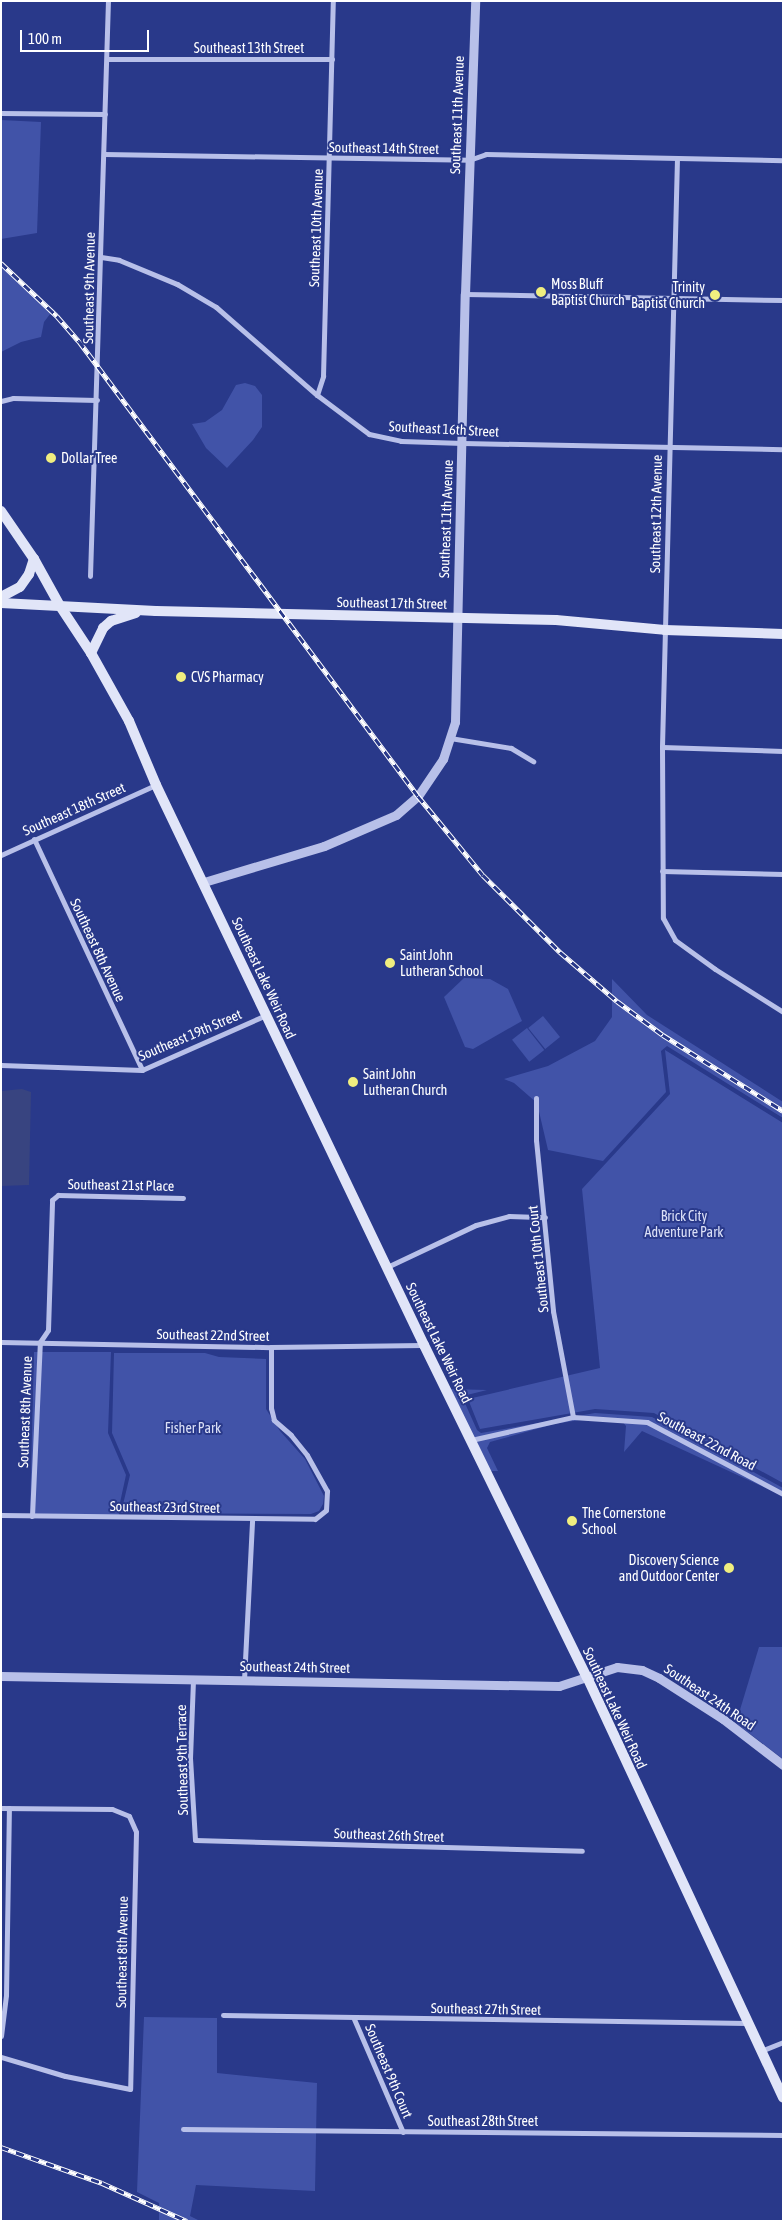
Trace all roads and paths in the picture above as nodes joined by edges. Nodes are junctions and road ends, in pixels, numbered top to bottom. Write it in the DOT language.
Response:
graph roads {
  1 [pos="108,1"];
  2 [pos="333,1"];
  3 [pos="475,1"];
  4 [pos="107,59"];
  5 [pos="332,59"];
  6 [pos="1,113"];
  7 [pos="105,114"];
  8 [pos="104,154"];
  9 [pos="677,158"];
  10 [pos="330,159"];
  11 [pos="469,160"];
  12 [pos="783,160"];
  13 [pos="101,257"];
  14 [pos="465,294"];
  15 [pos="672,298"];
  16 [pos="783,300"];
  17 [pos="317,395"];
  18 [pos="96,400"];
  19 [pos="1,401"];
  20 [pos="462,443"];
  21 [pos="669,446"];
  22 [pos="783,449"];
  23 [pos="1,512"];
  24 [pos="34,559"];
  25 [pos="90,576"];
  26 [pos="1,597"];
  27 [pos="1,603"];
  28 [pos="60,606"];
  29 [pos="147,610"];
  30 [pos="457,618"];
  31 [pos="665,630"];
  32 [pos="783,634"];
  33 [pos="91,653"];
  34 [pos="450,738"];
  35 [pos="662,747"];
  36 [pos="783,750"];
  37 [pos="533,761"];
  38 [pos="156,784"];
  39 [pos="34,839"];
  40 [pos="1,855"];
  41 [pos="662,871"];
  42 [pos="783,874"];
  43 [pos="204,882"];
  44 [pos="783,1012"];
  45 [pos="266,1015"];
  46 [pos="1,1065"];
  47 [pos="142,1070"];
  48 [pos="536,1098"];
  49 [pos="58,1195"];
  50 [pos="183,1198"];
  51 [pos="545,1217"];
  52 [pos="387,1267"];
  53 [pos="1,1342"];
  54 [pos="40,1342"];
  55 [pos="424,1345"];
  56 [pos="271,1347"];
  57 [pos="573,1417"];
  58 [pos="470,1441"];
  59 [pos="783,1494"];
  60 [pos="1,1515"];
  61 [pos="32,1516"];
  62 [pos="252,1520"];
  63 [pos="1,1676"];
  64 [pos="587,1677"];
  65 [pos="193,1680"];
  66 [pos="244,1680"];
  67 [pos="783,1765"];
  68 [pos="1,1808"];
  69 [pos="9,1808"];
  70 [pos="195,1840"];
  71 [pos="582,1851"];
  72 [pos="223,2015"];
  73 [pos="354,2019"];
  74 [pos="748,2023"];
  75 [pos="1,2036"];
  76 [pos="783,2042"];
  77 [pos="761,2051"];
  78 [pos="1,2057"];
  79 [pos="783,2098"];
  80 [pos="184,2129"];
  81 [pos="403,2132"];
  82 [pos="783,2135"];
  1 -- 4 [label="street, Southeast 9th Avenue"];
  2 -- 5 [label="street, Southeast 10th Avenue"];
  3 -- 11 [label="street, Southeast 11th Avenue"];
  4 -- 5 [label="street, Southeast 13th Street"];
  4 -- 7 [label="street, Southeast 9th Avenue"];
  5 -- 10 [label="street, Southeast 10th Avenue"];
  6 -- 7 [label="street"];
  7 -- 8 [label="street, Southeast 9th Avenue"];
  8 -- 10 [label="street, Southeast 14th Street"];
  8 -- 13 [label="street, Southeast 9th Avenue"];
  9 -- 11 [label="street, Southeast 14th Street"];
  9 -- 12 [label="street, Southeast 14th Street"];
  9 -- 15 [label="street, Southeast 12th Avenue"];
  10 -- 11 [label="street, Southeast 14th Street"];
  10 -- 17 [label="street, Southeast 10th Avenue"];
  11 -- 14 [label="street, Southeast 11th Avenue"];
  13 -- 17 [label="street, Southeast 16th Street"];
  13 -- 18 [label="street, Southeast 9th Avenue"];
  14 -- 15 [label="street"];
  14 -- 20 [label="street, Southeast 11th Avenue"];
  15 -- 16 [label="street"];
  15 -- 21 [label="street, Southeast 12th Avenue"];
  17 -- 20 [label="street, Southeast 16th Street"];
  18 -- 19 [label="street"];
  18 -- 25 [label="street, Southeast 9th Avenue"];
  20 -- 21 [label="street, Southeast 16th Street"];
  20 -- 30 [label="street, Southeast 11th Avenue"];
  21 -- 22 [label="street, Southeast 16th Street"];
  21 -- 31 [label="street, Southeast 12th Avenue"];
  23 -- 24 [label="main road, Southeast Lake Weir Road"];
  24 -- 26 [label="main road"];
  24 -- 28 [label="main road, Southeast Lake Weir Road"];
  27 -- 28 [label="main road, Southeast 17th Street"];
  28 -- 29 [label="main road, Southeast 17th Street"];
  28 -- 33 [label="main road, Southeast Lake Weir Road"];
  29 -- 30 [label="main road, Southeast 17th Street"];
  29 -- 33 [label="main road"];
  30 -- 31 [label="main road, Southeast 17th Street"];
  30 -- 34 [label="street, Southeast 11th Avenue"];
  31 -- 32 [label="main road, Southeast 17th Street"];
  31 -- 35 [label="street, Southeast 12th Avenue"];
  33 -- 38 [label="main road, Southeast Lake Weir Road"];
  34 -- 37 [label="street"];
  34 -- 43 [label="street, Southeast 11th Avenue"];
  35 -- 36 [label="street"];
  35 -- 41 [label="street, Southeast 12th Avenue"];
  38 -- 39 [label="street, Southeast 18th Street"];
  38 -- 43 [label="main road, Southeast Lake Weir Road"];
  39 -- 40 [label="street, Southeast 18th Street"];
  39 -- 47 [label="street, Southeast 8th Avenue"];
  41 -- 42 [label="street"];
  41 -- 44 [label="street"];
  43 -- 45 [label="main road, Southeast Lake Weir Road"];
  45 -- 47 [label="street, Southeast 19th Street"];
  45 -- 52 [label="main road, Southeast Lake Weir Road"];
  46 -- 47 [label="street, Southeast 19th Street"];
  48 -- 51 [label="street, Southeast 10th Court"];
  49 -- 50 [label="street, Southeast 21st Place"];
  49 -- 54 [label="street, Southeast 8th Avenue"];
  51 -- 52 [label="street"];
  51 -- 57 [label="street, Southeast 10th Court"];
  52 -- 55 [label="main road, Southeast Lake Weir Road"];
  53 -- 54 [label="street, Southeast 22nd Street"];
  54 -- 56 [label="street, Southeast 22nd Street"];
  54 -- 61 [label="street, Southeast 8th Avenue"];
  55 -- 56 [label="street, Southeast 22nd Street"];
  55 -- 58 [label="main road, Southeast Lake Weir Road"];
  56 -- 62 [label="street, Southeast 23rd Street"];
  57 -- 58 [label="street, Southeast 22nd Road"];
  57 -- 59 [label="street, Southeast 22nd Road"];
  58 -- 64 [label="main road, Southeast Lake Weir Road"];
  60 -- 61 [label="street, Southeast 23rd Street"];
  61 -- 62 [label="street, Southeast 23rd Street"];
  62 -- 66 [label="street"];
  63 -- 65 [label="street, Southeast 24th Street"];
  64 -- 66 [label="street, Southeast 24th Street"];
  64 -- 67 [label="street, Southeast 24th Road"];
  64 -- 74 [label="main road, Southeast Lake Weir Road"];
  65 -- 66 [label="street, Southeast 24th Street"];
  65 -- 70 [label="street, Southeast 9th Terrace"];
  68 -- 69 [label="street"];
  69 -- 75 [label="street"];
  69 -- 78 [label="street, Southeast 8th Avenue"];
  70 -- 71 [label="street, Southeast 26th Street"];
  72 -- 73 [label="street, Southeast 27th Street"];
  73 -- 74 [label="street, Southeast 27th Street"];
  73 -- 81 [label="street, Southeast 9th Court"];
  74 -- 77 [label="main road, Southeast Lake Weir Road"];
  76 -- 77 [label="street"];
  77 -- 79 [label="main road, Southeast Lake Weir Road"];
  80 -- 81 [label="street, Southeast 28th Street"];
  81 -- 82 [label="street, Southeast 28th Street"];
}
